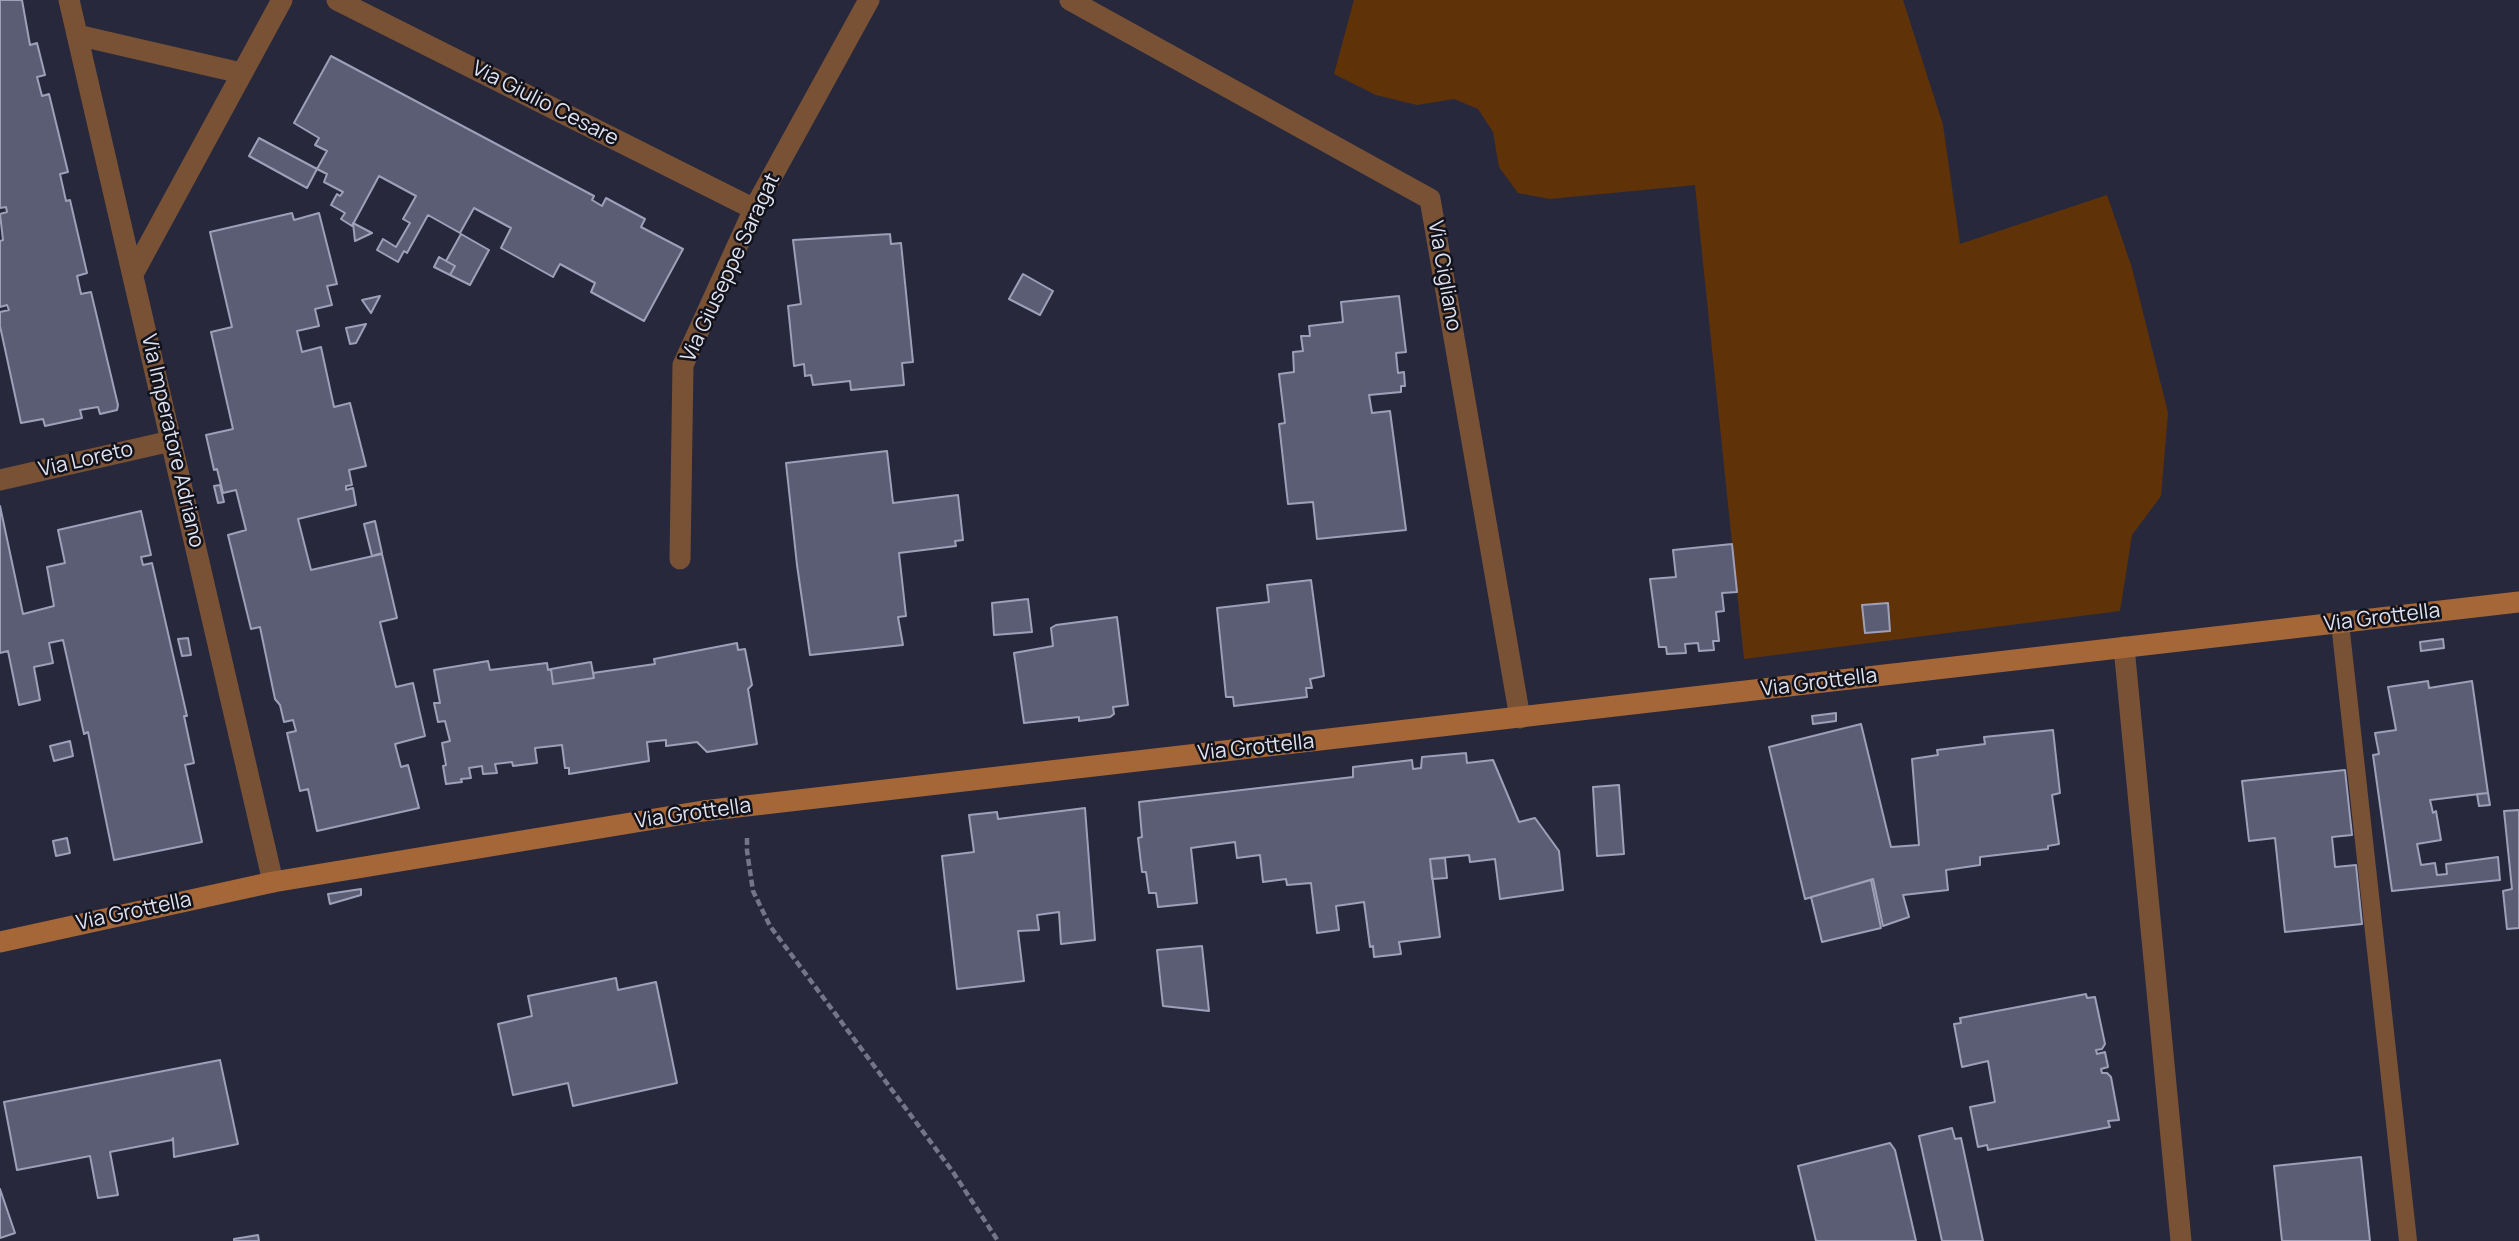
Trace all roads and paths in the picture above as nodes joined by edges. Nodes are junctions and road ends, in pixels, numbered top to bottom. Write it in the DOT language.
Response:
graph roads {
  1 [pos="69,0"];
  2 [pos="282,0"];
  3 [pos="337,0"];
  4 [pos="869,0"];
  5 [pos="1070,0"];
  6 [pos="77,35"];
  7 [pos="242,74"];
  8 [pos="754,209"];
  9 [pos="133,274"];
  10 [pos="171,441"];
  11 [pos="0,480"];
  12 [pos="680,559"];
  13 [pos="2519,602"];
  14 [pos="2340,622"];
  15 [pos="2124,648"];
  16 [pos="1520,718"];
  17 [pos="749,805"];
  18 [pos="273,882"];
  19 [pos="0,942"];
  20 [pos="998,1241"];
  21 [pos="2181,1241"];
  22 [pos="2409,1241"];
  1 -- 6 [label="street, Via Imperatore Adriano"];
  2 -- 7 [label="street"];
  3 -- 8 [label="street, Via Giulio Cesare"];
  4 -- 8 [label="street, Via Giuseppe Saragat"];
  5 -- 16 [label="street, Via Cigliano"];
  6 -- 7 [label="street"];
  6 -- 9 [label="street, Via Imperatore Adriano"];
  7 -- 9 [label="street"];
  8 -- 12 [label="street, Via Giuseppe Saragat"];
  9 -- 10 [label="street, Via Imperatore Adriano"];
  10 -- 11 [label="street, Via Loreto"];
  10 -- 18 [label="street, Via Imperatore Adriano"];
  13 -- 14 [label="street, Via Grottella"];
  14 -- 15 [label="street, Via Grottella"];
  14 -- 22 [label="lane"];
  15 -- 16 [label="street, Via Grottella"];
  15 -- 21 [label="street"];
  16 -- 17 [label="street, Via Grottella"];
  17 -- 18 [label="street, Via Grottella"];
  17 -- 20 [label="path"];
  18 -- 19 [label="street, Via Grottella"];
}
